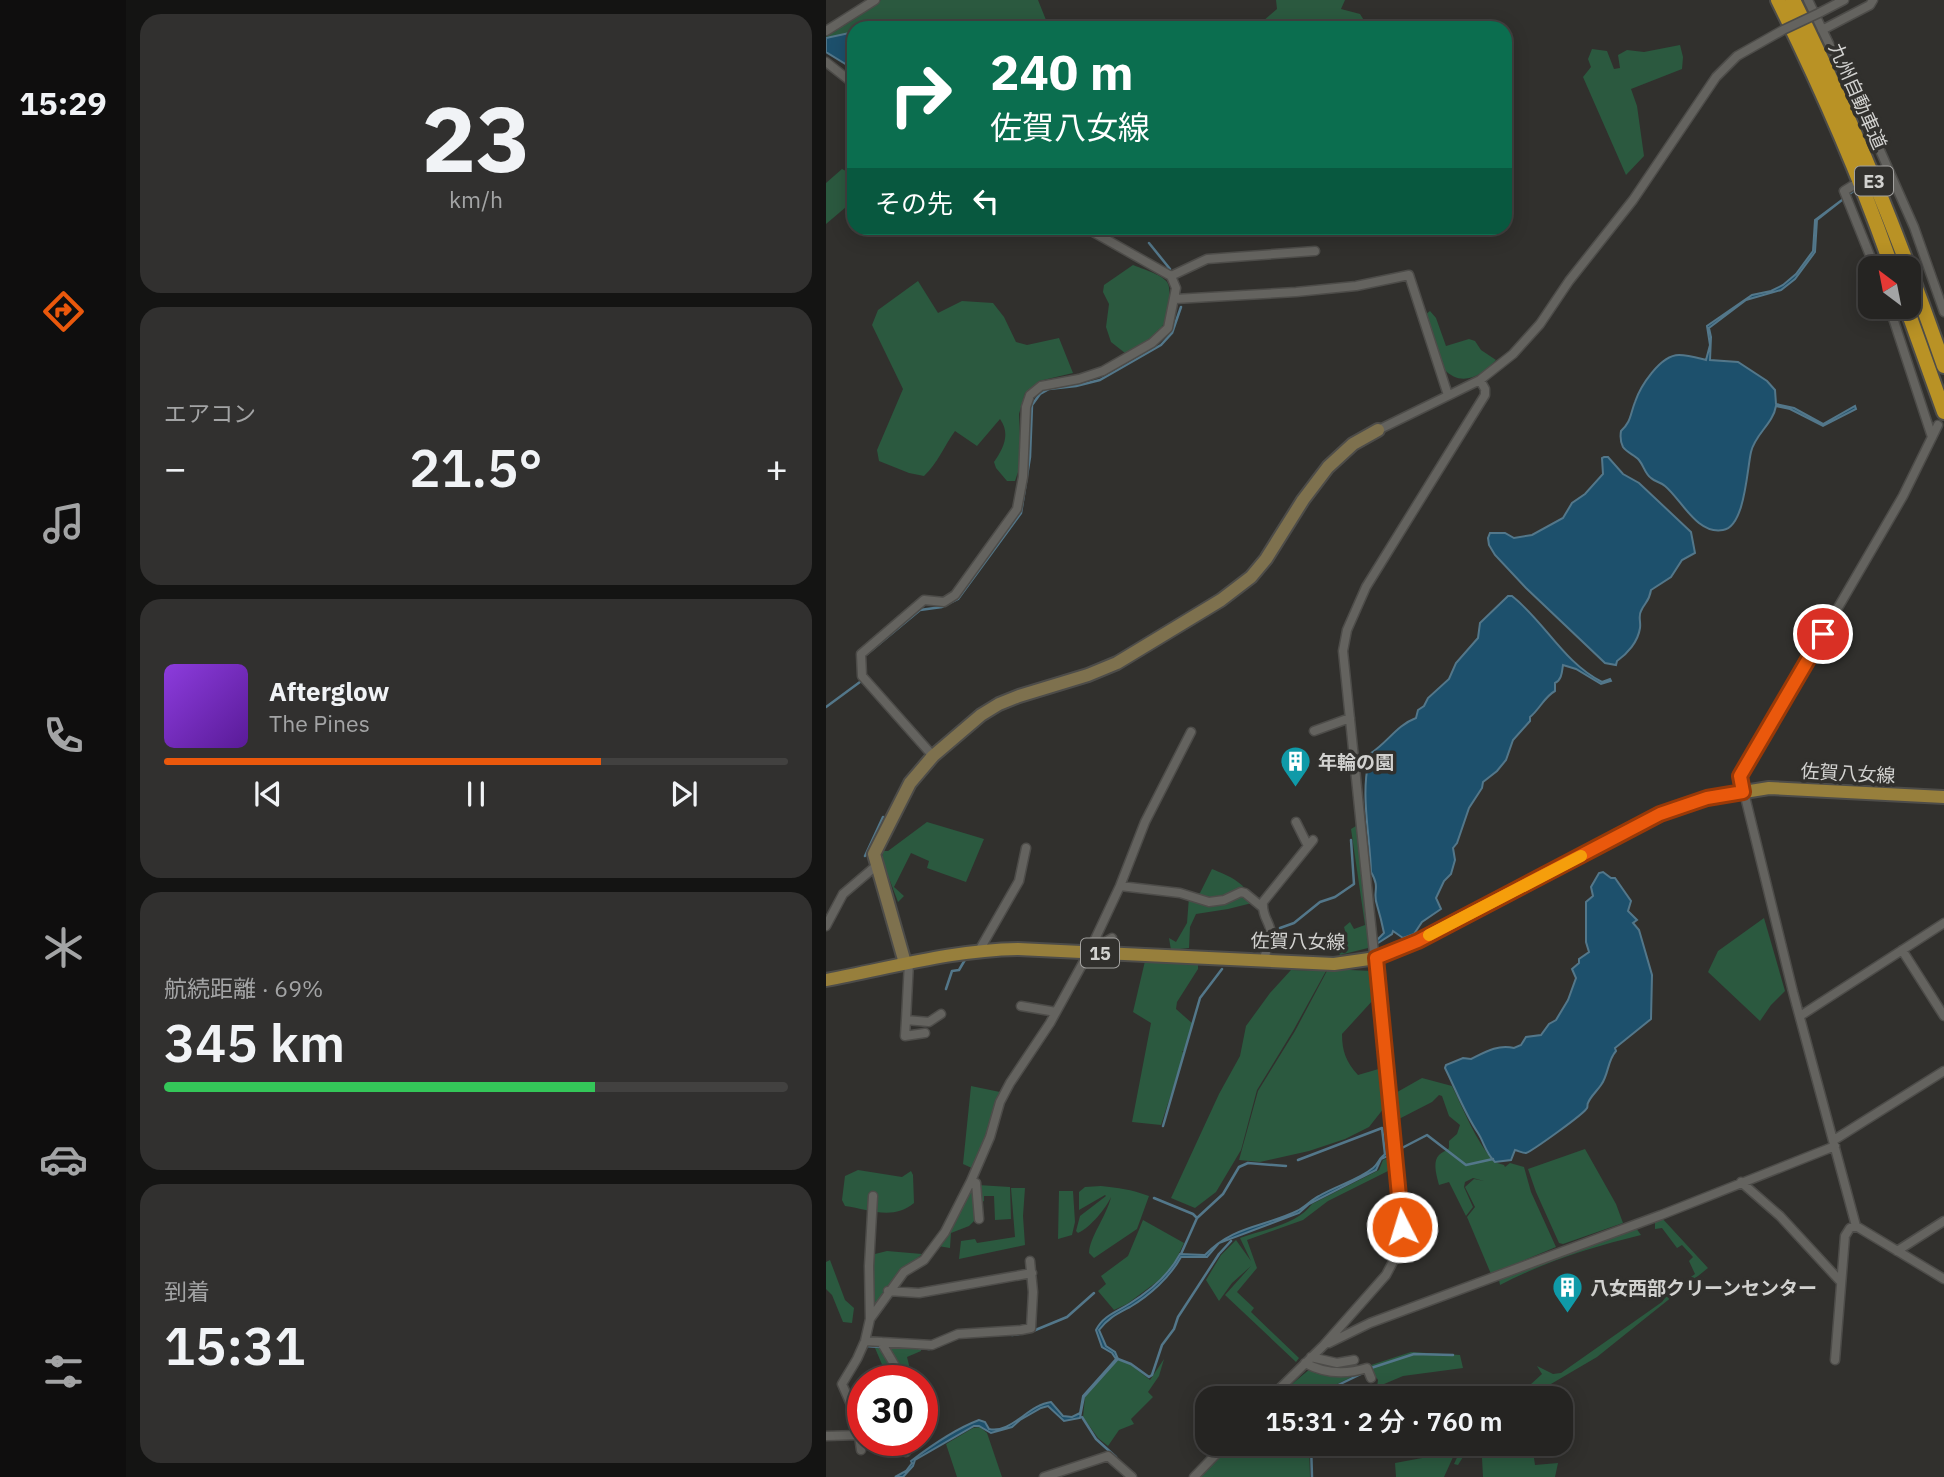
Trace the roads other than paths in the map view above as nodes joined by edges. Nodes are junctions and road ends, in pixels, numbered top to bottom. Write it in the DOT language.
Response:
graph roads {
  1 [pos="875,0"];
  2 [pos="1778,0"];
  3 [pos="1793,0"];
  4 [pos="1808,0"];
  5 [pos="1844,0"];
  6 [pos="1873,0"];
  7 [pos="1822,30"];
  8 [pos="826,31"];
  9 [pos="826,62"];
  10 [pos="847,78"];
  11 [pos="1885,161"];
  12 [pos="1878,167"];
  13 [pos="1852,186"];
  14 [pos="1098,235"];
  15 [pos="1315,251"];
  16 [pos="1870,256"];
  17 [pos="1888,256"];
  18 [pos="1171,276"];
  19 [pos="1175,299"];
  20 [pos="1944,312"];
  21 [pos="1893,319"];
  22 [pos="1910,319"];
  23 [pos="1944,366"];
  24 [pos="1480,380"];
  25 [pos="1447,396"];
  26 [pos="1941,419"];
  27 [pos="1378,430"];
  28 [pos="1932,437"];
  29 [pos="1350,718"];
  30 [pos="1314,731"];
  31 [pos="1191,732"];
  32 [pos="933,757"];
  33 [pos="1743,792"];
  34 [pos="1944,797"];
  35 [pos="1296,822"];
  36 [pos="1026,848"];
  37 [pos="877,865"];
  38 [pos="1120,886"];
  39 [pos="1262,907"];
  40 [pos="1944,923"];
  41 [pos="826,926"];
  42 [pos="1112,938"];
  43 [pos="1092,947"];
  44 [pos="979,949"];
  45 [pos="1902,950"];
  46 [pos="1265,955"];
  47 [pos="1376,958"];
  48 [pos="907,963"];
  49 [pos="826,980"];
  50 [pos="1021,1006"];
  51 [pos="1056,1012"];
  52 [pos="941,1014"];
  53 [pos="1800,1016"];
  54 [pos="1944,1016"];
  55 [pos="906,1020"];
  56 [pos="925,1033"];
  57 [pos="1944,1071"];
  58 [pos="1835,1143"];
  59 [pos="971,1181"];
  60 [pos="1741,1182"];
  61 [pos="873,1196"];
  62 [pos="979,1219"];
  63 [pos="1944,1221"];
  64 [pos="1856,1226"];
  65 [pos="1897,1251"];
  66 [pos="1030,1261"];
  67 [pos="1032,1273"];
  68 [pos="1944,1279"];
  69 [pos="1841,1282"];
  70 [pos="888,1291"];
  71 [pos="870,1319"];
  72 [pos="865,1341"];
  73 [pos="881,1342"];
  74 [pos="1324,1345"];
  75 [pos="1308,1360"];
  76 [pos="1353,1360"];
  77 [pos="1835,1360"];
  78 [pos="852,1365"];
  79 [pos="894,1365"];
  80 [pos="847,1375"];
  81 [pos="1371,1378"];
  82 [pos="1282,1386"];
  83 [pos="847,1395"];
  84 [pos="847,1435"];
  85 [pos="826,1436"];
  86 [pos="1214,1456"];
  87 [pos="1044,1477"];
  88 [pos="1132,1477"];
  89 [pos="1194,1477"];
  1 -- 8 [label="street"];
  2 -- 17 [label="highway, 九州自動車道 / E3"];
  3 -- 23 [label="highway, 九州自動車道 / E3"];
  4 -- 7 [label="street"];
  5 -- 24 [label="street, bridge"];
  6 -- 7 [label="street"];
  7 -- 11 [label="street"];
  9 -- 10 [label="street"];
  11 -- 12 [label="street"];
  11 -- 20 [label="street"];
  13 -- 16 [label="street"];
  14 -- 18 [label="street"];
  15 -- 18 [label="street"];
  18 -- 19 [label="street"];
  19 -- 25 [label="street"];
  19 -- 32 [label="street"];
  21 -- 28 [label="street"];
  22 -- 26 [label="highway"];
  24 -- 25 [label="street"];
  24 -- 29 [label="street"];
  25 -- 27 [label="street"];
  26 -- 28 [label="street"];
  27 -- 32 [label="street"];
  28 -- 33 [label="street"];
  29 -- 30 [label="street"];
  29 -- 47 [label="street"];
  31 -- 38 [label="street"];
  32 -- 37 [label="street"];
  33 -- 34 [label="main road, 佐賀八女線 / 15"];
  33 -- 47 [label="main road, 佐賀八女線 / 15"];
  33 -- 53 [label="street"];
  35 -- 39 [label="street"];
  36 -- 44 [label="street"];
  37 -- 41 [label="street"];
  37 -- 48 [label="street"];
  38 -- 39 [label="street"];
  38 -- 43 [label="street"];
  39 -- 46 [label="street"];
  40 -- 45 [label="street"];
  42 -- 43 [label="street"];
  43 -- 44 [label="main road, 佐賀八女線 / 15"];
  43 -- 47 [label="main road, 佐賀八女線 / 15"];
  43 -- 51 [label="street"];
  44 -- 48 [label="main road, 佐賀八女線 / 15"];
  45 -- 53 [label="street"];
  45 -- 54 [label="street"];
  47 -- 74 [label="street"];
  48 -- 49 [label="main road, 佐賀八女線 / 15"];
  48 -- 55 [label="street"];
  50 -- 51 [label="street"];
  51 -- 59 [label="street"];
  52 -- 55 [label="street"];
  53 -- 58 [label="street"];
  55 -- 56 [label="street"];
  57 -- 58 [label="street"];
  58 -- 60 [label="street"];
  58 -- 64 [label="street"];
  59 -- 62 [label="street"];
  59 -- 70 [label="street"];
  60 -- 69 [label="street"];
  60 -- 74 [label="street"];
  61 -- 71 [label="street"];
  63 -- 65 [label="street"];
  64 -- 65 [label="street"];
  64 -- 69 [label="street"];
  65 -- 68 [label="street"];
  66 -- 67 [label="street"];
  67 -- 70 [label="street"];
  67 -- 73 [label="street"];
  69 -- 77 [label="street"];
  70 -- 71 [label="street"];
  71 -- 72 [label="street"];
  72 -- 73 [label="street"];
  72 -- 78 [label="street"];
  73 -- 79 [label="street"];
  74 -- 75 [label="street"];
  75 -- 76 [label="street"];
  75 -- 81 [label="street"];
  75 -- 82 [label="street"];
  80 -- 83 [label="street"];
  84 -- 85 [label="street"];
  86 -- 89 [label="street"];
  87 -- 88 [label="street"];
}
